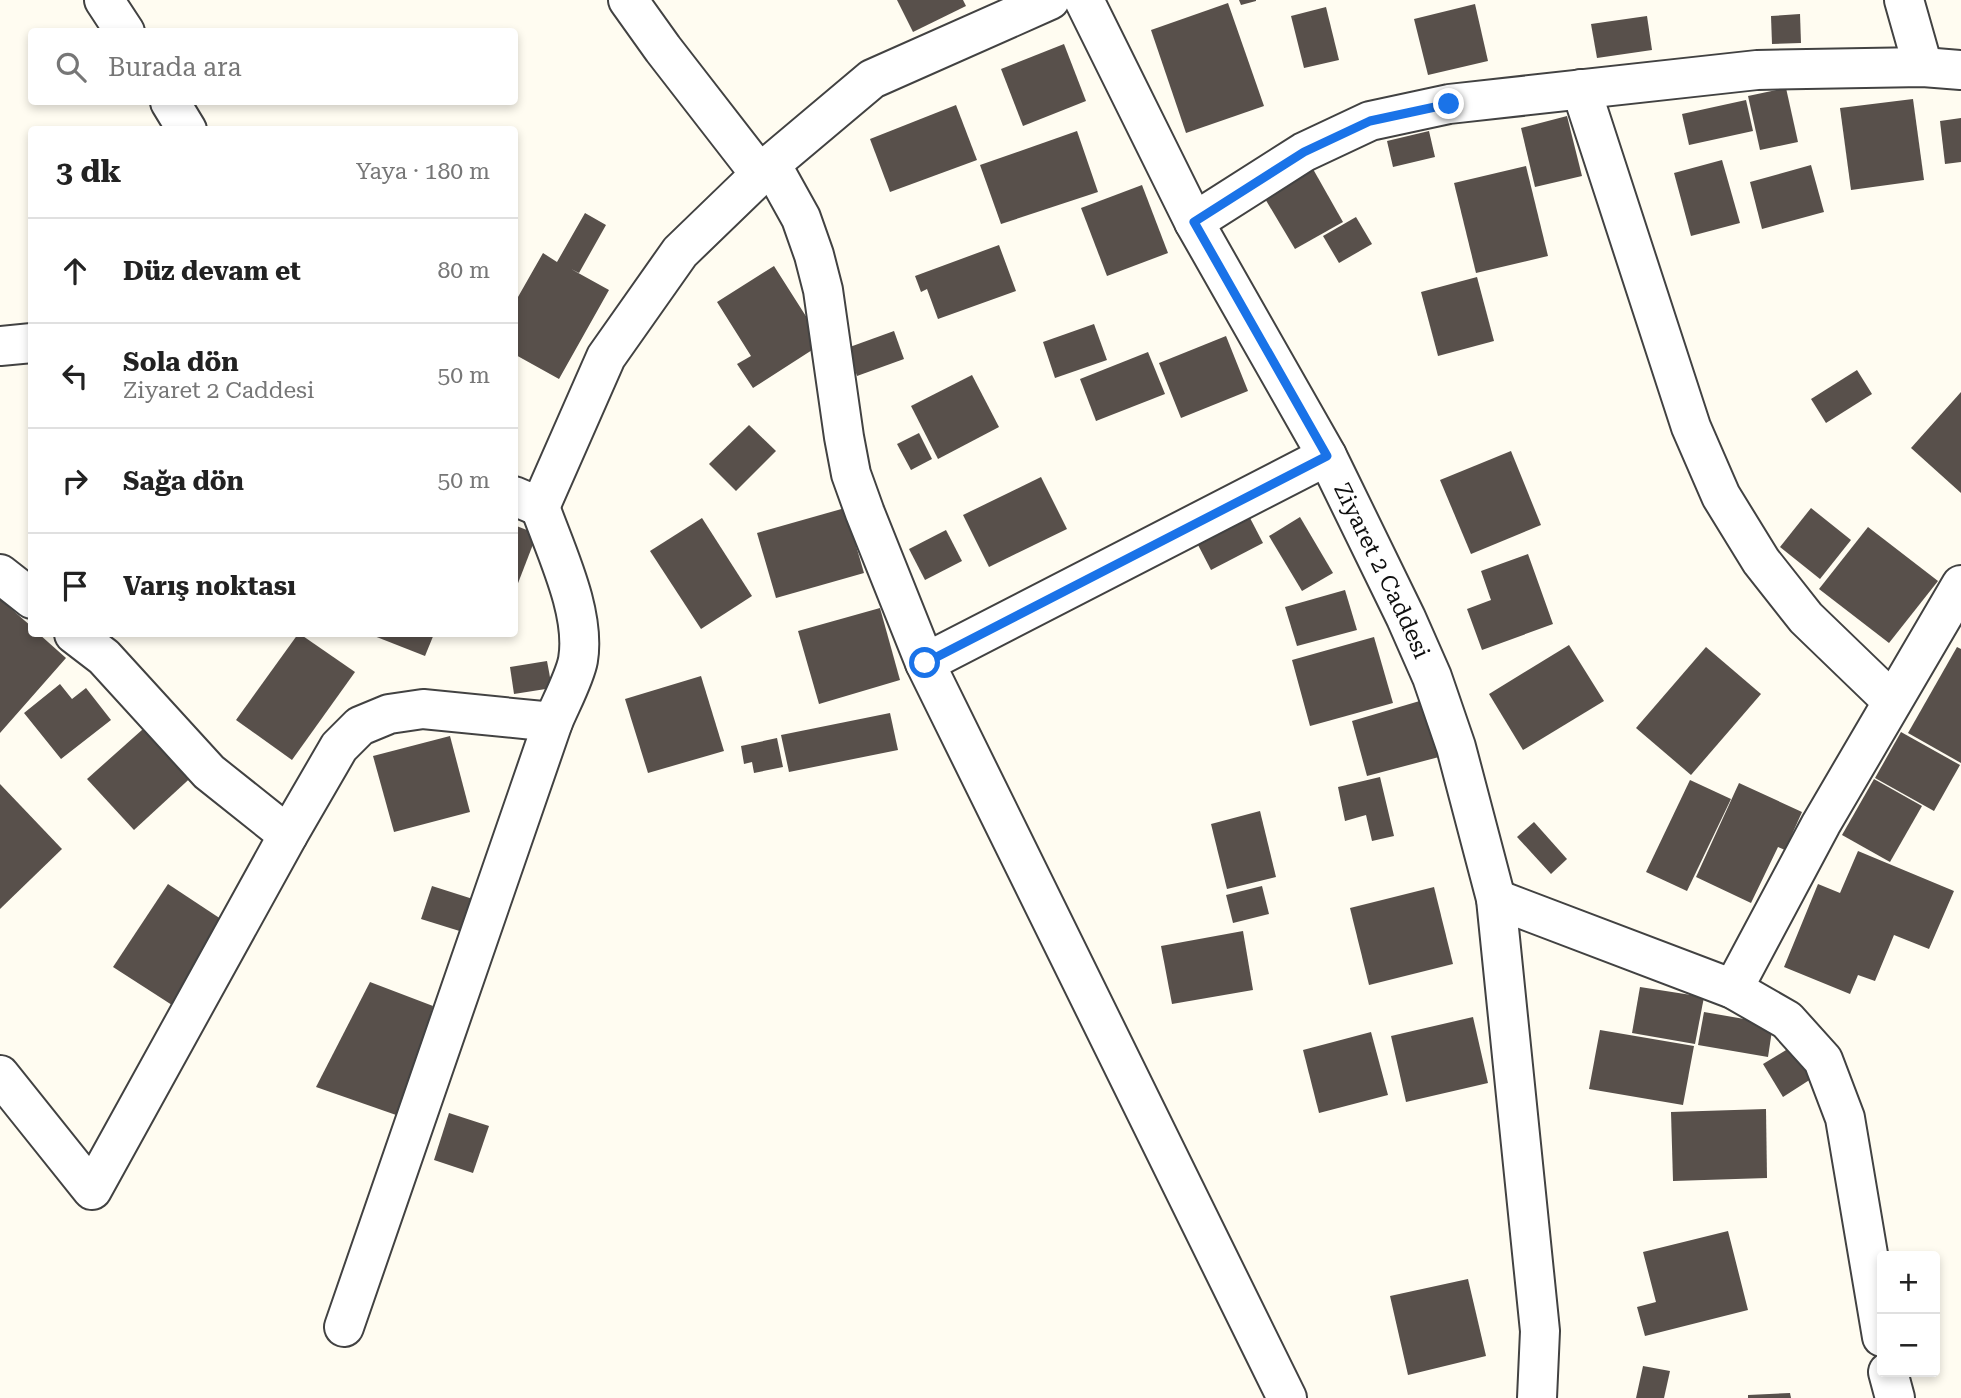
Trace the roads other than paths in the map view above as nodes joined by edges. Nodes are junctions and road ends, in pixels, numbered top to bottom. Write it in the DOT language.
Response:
graph roads {
  1 [pos="104,0"];
  2 [pos="628,0"];
  3 [pos="1050,0"];
  4 [pos="1084,0"];
  5 [pos="1904,0"];
  6 [pos="122,28"];
  7 [pos="1923,67"];
  8 [pos="1961,70"];
  9 [pos="1581,89"];
  10 [pos="172,105"];
  11 [pos="185,126"];
  12 [pos="766,169"];
  13 [pos="1194,222"];
  14 [pos="28,342"];
  15 [pos="0,346"];
  16 [pos="1327,456"];
  17 [pos="527,502"];
  18 [pos="0,574"];
  19 [pos="1961,584"];
  20 [pos="28,596"];
  21 [pos="78,637"];
  22 [pos="925,663"];
  23 [pos="1892,701"];
  24 [pos="553,722"];
  25 [pos="288,835"];
  26 [pos="1496,899"];
  27 [pos="1734,989"];
  28 [pos="0,1075"];
  29 [pos="1878,1314"];
  30 [pos="344,1327"];
  31 [pos="1889,1377"];
  32 [pos="1287,1398"];
  33 [pos="1536,1398"];
  34 [pos="1895,1398"];
  1 -- 6 [label="street"];
  2 -- 12 [label="street"];
  3 -- 12 [label="street"];
  4 -- 13 [label="street, Ziyaret 2 Caddesi"];
  5 -- 7 [label="street"];
  7 -- 8 [label="street"];
  7 -- 9 [label="street"];
  9 -- 13 [label="street"];
  9 -- 23 [label="street"];
  10 -- 11 [label="street"];
  12 -- 17 [label="street"];
  12 -- 22 [label="street"];
  13 -- 16 [label="street, Ziyaret 2 Caddesi"];
  14 -- 15 [label="street"];
  16 -- 22 [label="street"];
  16 -- 26 [label="street, Ziyaret 2 Caddesi"];
  17 -- 24 [label="street"];
  18 -- 20 [label="street"];
  19 -- 23 [label="street"];
  21 -- 25 [label="street"];
  22 -- 32 [label="street"];
  23 -- 27 [label="street"];
  24 -- 25 [label="street"];
  24 -- 30 [label="street"];
  25 -- 28 [label="street"];
  26 -- 27 [label="street"];
  26 -- 33 [label="street, Ziyaret 2 Caddesi"];
  27 -- 29 [label="street"];
  31 -- 34 [label="street"];
}
